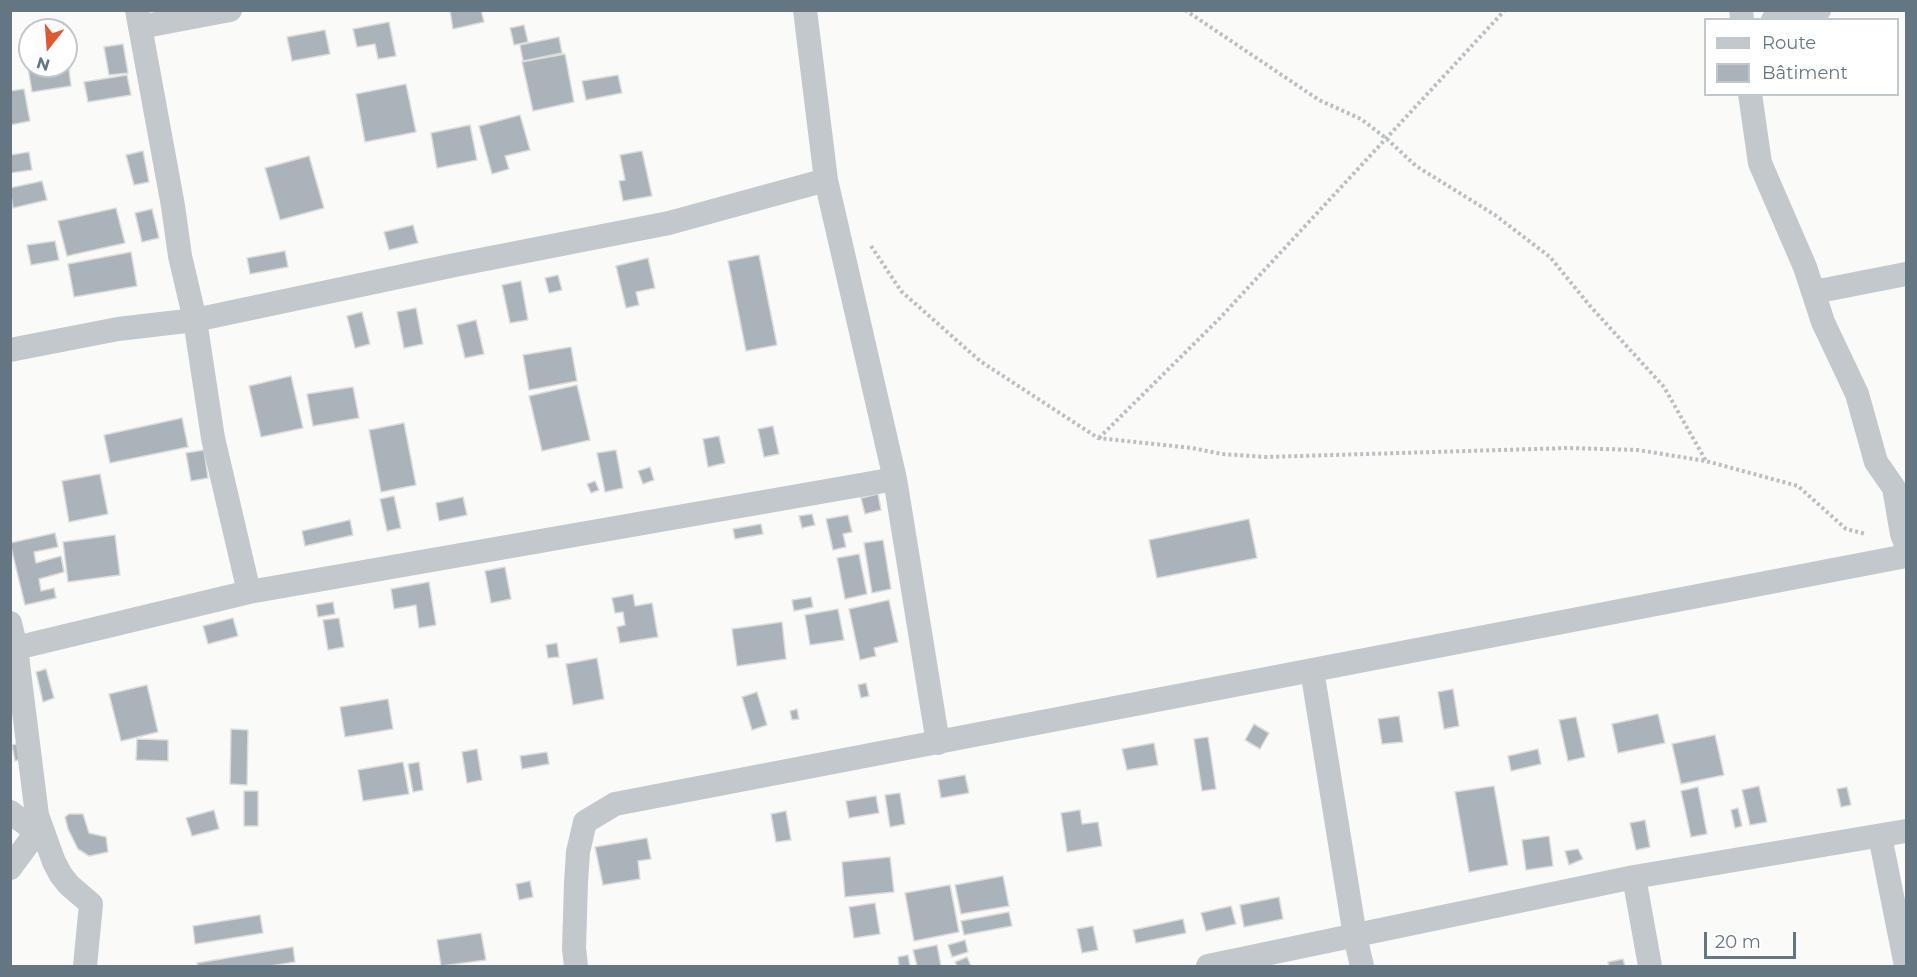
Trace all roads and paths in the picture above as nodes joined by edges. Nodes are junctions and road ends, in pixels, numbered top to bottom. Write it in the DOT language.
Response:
graph roads {
  1 [pos="230,10"];
  2 [pos="805,10"];
  3 [pos="1185,10"];
  4 [pos="1505,10"];
  5 [pos="1819,10"];
  6 [pos="1782,18"];
  7 [pos="139,19"];
  8 [pos="1750,96"];
  9 [pos="1387,139"];
  10 [pos="826,180"];
  11 [pos="870,245"];
  12 [pos="1906,274"];
  13 [pos="1814,292"];
  14 [pos="195,320"];
  15 [pos="10,350"];
  16 [pos="1098,438"];
  17 [pos="1706,461"];
  18 [pos="895,479"];
  19 [pos="1905,545"];
  20 [pos="249,592"];
  21 [pos="10,622"];
  22 [pos="16,648"];
  23 [pos="1312,670"];
  24 [pos="938,743"];
  25 [pos="10,812"];
  26 [pos="39,829"];
  27 [pos="1906,831"];
  28 [pos="1880,837"];
  29 [pos="10,868"];
  30 [pos="1634,877"];
  31 [pos="1355,936"];
  32 [pos="85,966"];
  33 [pos="576,966"];
  34 [pos="1208,966"];
  35 [pos="1362,966"];
  36 [pos="1650,966"];
  37 [pos="1906,966"];
  1 -- 7 [label="street"];
  2 -- 10 [label="street"];
  3 -- 9 [label="path"];
  4 -- 9 [label="path"];
  5 -- 6 [label="street"];
  7 -- 14 [label="street"];
  8 -- 13 [label="street"];
  9 -- 16 [label="path"];
  9 -- 17 [label="path"];
  10 -- 14 [label="street"];
  10 -- 18 [label="street"];
  11 -- 16 [label="path"];
  12 -- 13 [label="street"];
  13 -- 19 [label="street"];
  14 -- 15 [label="street"];
  14 -- 20 [label="street"];
  16 -- 17 [label="path"];
  17 -- 19 [label="path"];
  18 -- 20 [label="street"];
  18 -- 24 [label="street"];
  19 -- 23 [label="street"];
  20 -- 22 [label="street"];
  21 -- 22 [label="street"];
  22 -- 26 [label="street"];
  23 -- 24 [label="street"];
  23 -- 31 [label="street"];
  24 -- 33 [label="street"];
  25 -- 26 [label="street"];
  26 -- 29 [label="street"];
  26 -- 32 [label="street"];
  27 -- 28 [label="street"];
  28 -- 30 [label="street"];
  28 -- 37 [label="street"];
  30 -- 31 [label="street"];
  30 -- 36 [label="street"];
  31 -- 34 [label="street"];
  31 -- 35 [label="street"];
}
